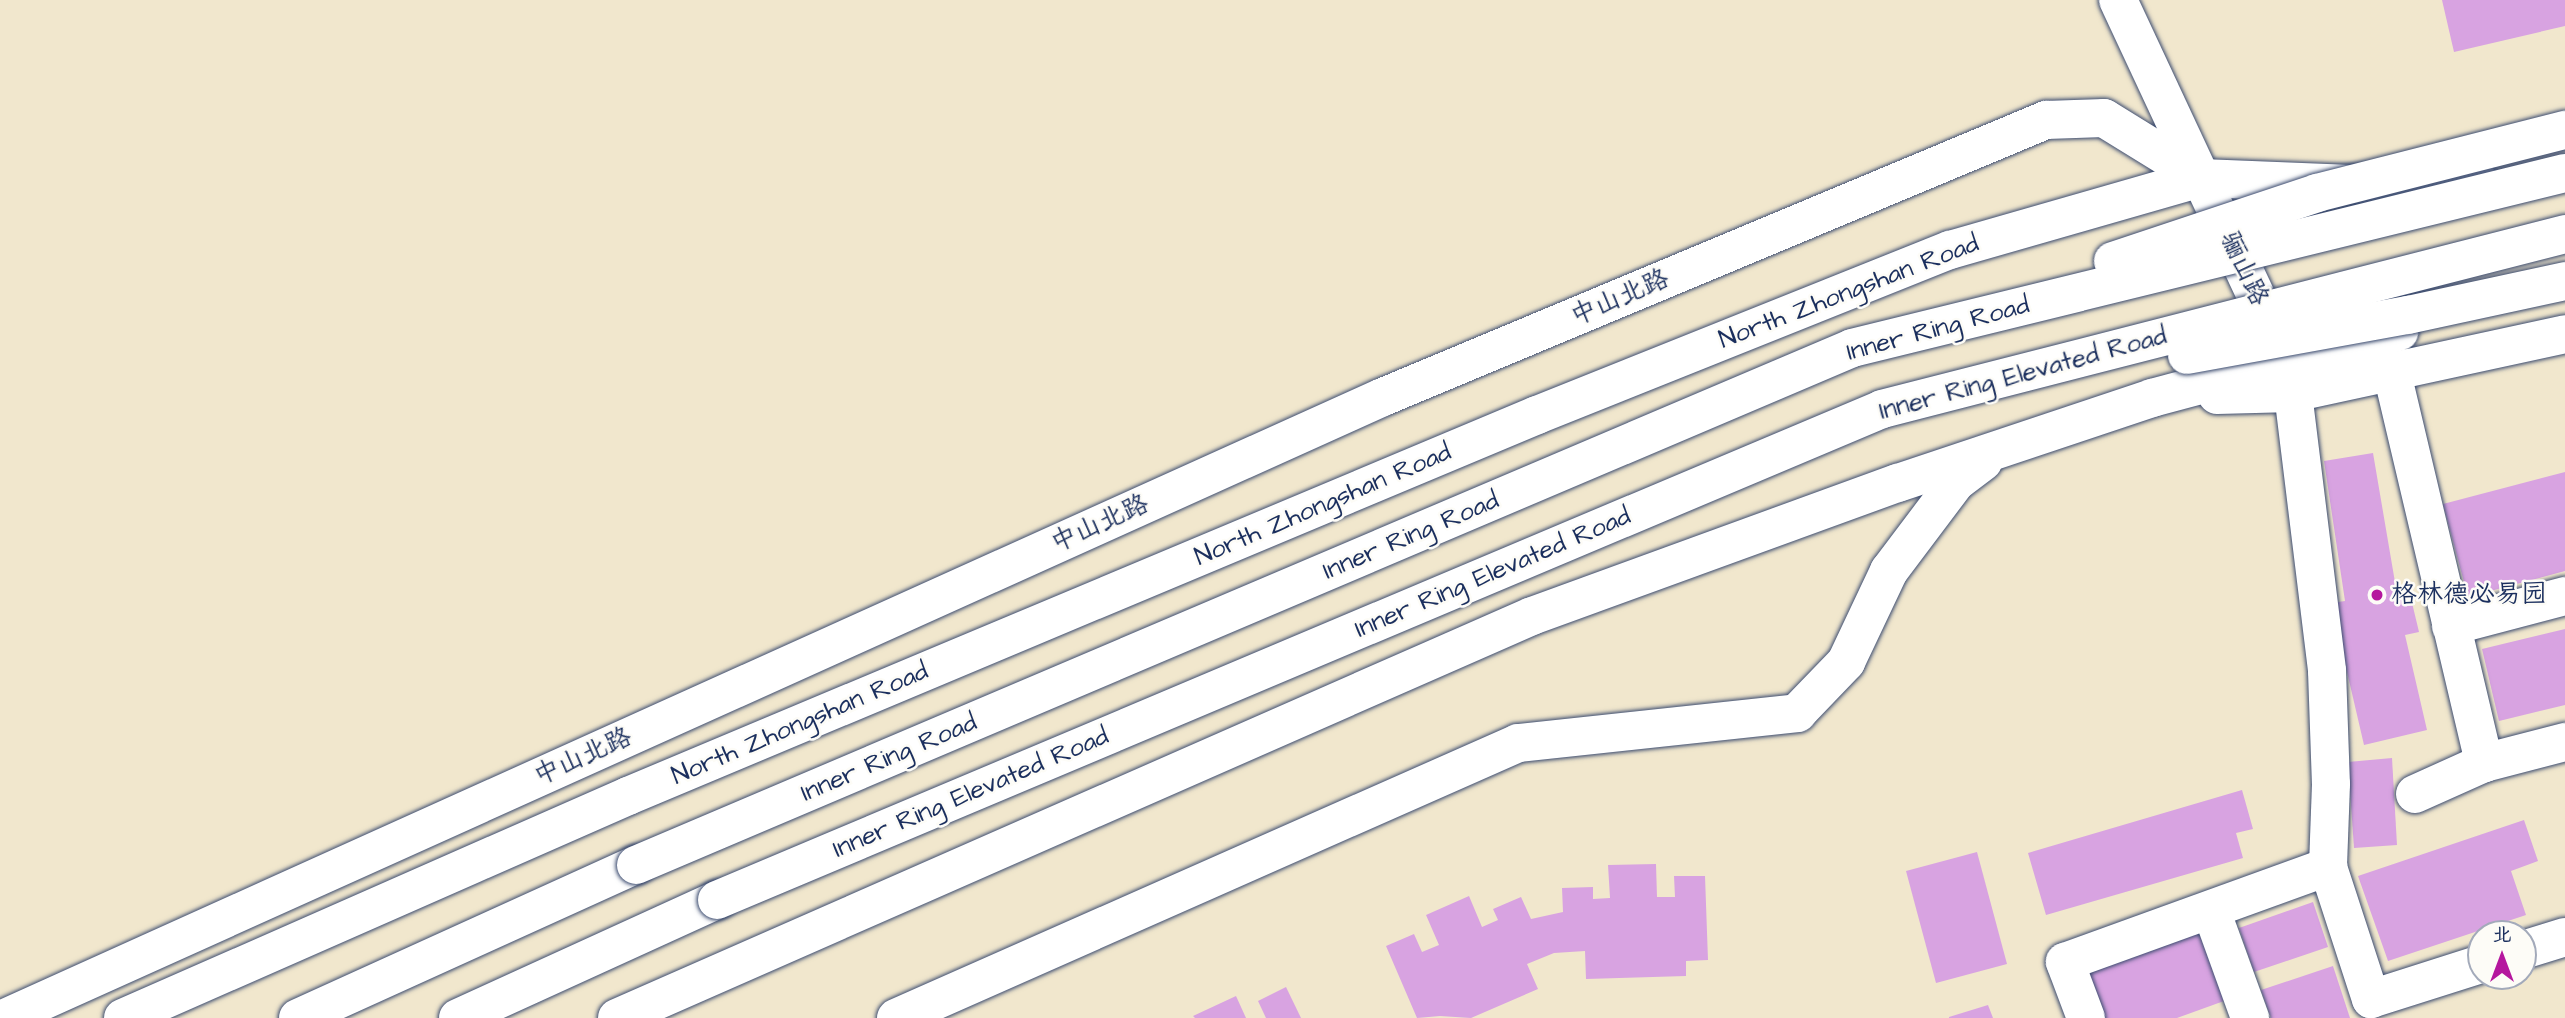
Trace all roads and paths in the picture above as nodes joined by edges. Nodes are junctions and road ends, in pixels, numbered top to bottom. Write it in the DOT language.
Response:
graph roads {
  1 [pos="2118,0"];
  2 [pos="2565,130"];
  3 [pos="2565,160"];
  4 [pos="2565,173"];
  5 [pos="2201,178"];
  6 [pos="2565,234"];
  7 [pos="2565,281"];
  8 [pos="2565,290"];
  9 [pos="2565,334"];
  10 [pos="1852,348"];
  11 [pos="2392,373"];
  12 [pos="2289,377"];
  13 [pos="1882,409"];
  14 [pos="1998,450"];
  15 [pos="2565,596"];
  16 [pos="2451,626"];
  17 [pos="2565,742"];
  18 [pos="2484,763"];
  19 [pos="2415,794"];
  20 [pos="2328,867"];
  21 [pos="2211,910"];
  22 [pos="2565,937"];
  23 [pos="2537,946"];
  24 [pos="2467,968"];
  25 [pos="5,1018"];
  26 [pos="123,1018"];
  27 [pos="298,1018"];
  28 [pos="458,1018"];
  29 [pos="617,1018"];
  30 [pos="895,1018"];
  31 [pos="2086,1018"];
  32 [pos="2250,1018"];
  1 -- 5 [label="main road, 骊山路"];
  2 -- 10 [label="main road, bridge"];
  3 -- 5 [label="main road, North Zhongshan Road"];
  4 -- 10 [label="main road, Inner Ring Road, bridge"];
  5 -- 12 [label="main road, 骊山路"];
  5 -- 25 [label="main road, 中山北路"];
  5 -- 26 [label="main road, North Zhongshan Road"];
  6 -- 13 [label="main road, Inner Ring Elevated Road, bridge"];
  7 -- 13 [label="main road, bridge"];
  8 -- 12 [label="main road"];
  9 -- 11 [label="main road"];
  10 -- 27 [label="main road, Inner Ring Road, bridge"];
  11 -- 12 [label="main road"];
  11 -- 16 [label="main road"];
  12 -- 14 [label="main road"];
  12 -- 20 [label="main road, 骊山路"];
  13 -- 28 [label="main road, Inner Ring Elevated Road, bridge"];
  14 -- 29 [label="main road"];
  14 -- 30 [label="main road"];
  15 -- 16 [label="main road"];
  16 -- 18 [label="main road"];
  17 -- 18 [label="main road"];
  18 -- 19 [label="main road"];
  20 -- 21 [label="main road"];
  20 -- 24 [label="main road"];
  21 -- 31 [label="main road"];
  21 -- 32 [label="main road"];
  22 -- 23 [label="main road"];
}
